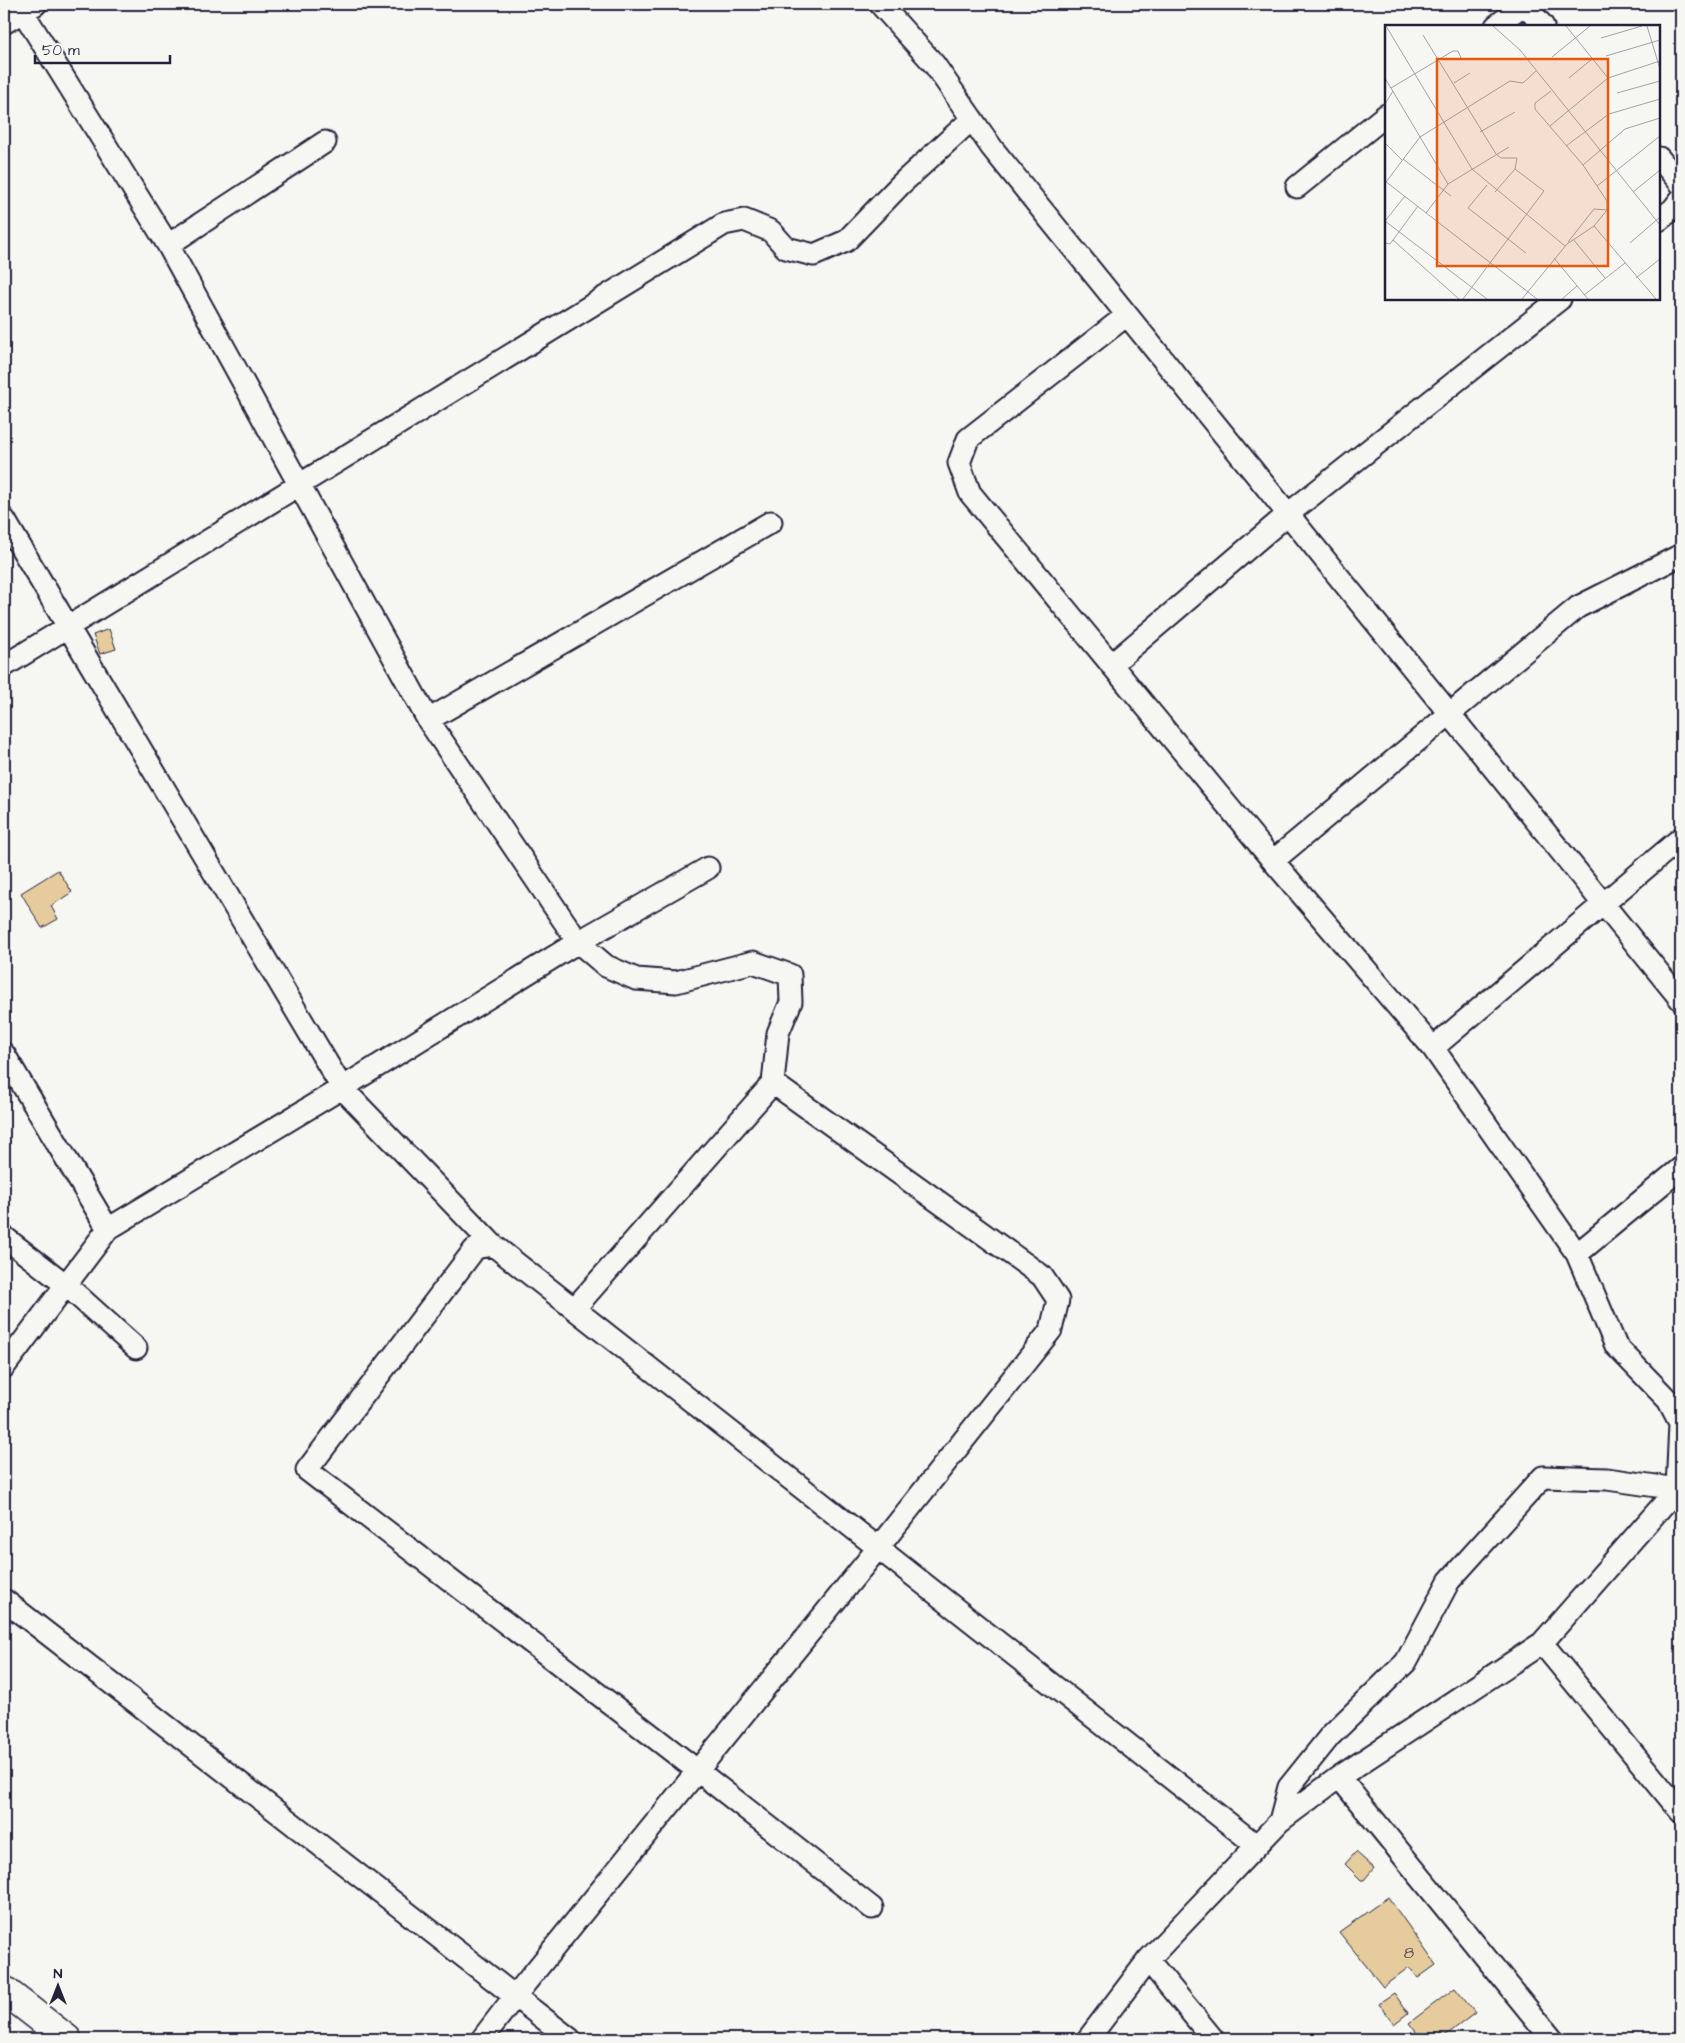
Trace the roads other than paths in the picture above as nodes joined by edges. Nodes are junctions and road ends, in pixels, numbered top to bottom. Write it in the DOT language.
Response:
graph roads {
  1 [pos="880,4"];
  2 [pos="1524,4"];
  3 [pos="24,6"];
  4 [pos="4,23"];
  5 [pos="1497,25"];
  6 [pos="1542,25"];
  7 [pos="1385,116"];
  8 [pos="972,119"];
  9 [pos="325,142"];
  10 [pos="1660,159"];
  11 [pos="1681,184"];
  12 [pos="1297,187"];
  13 [pos="1681,199"];
  14 [pos="1660,219"];
  15 [pos="168,245"];
  16 [pos="1559,300"];
  17 [pos="1128,315"];
  18 [pos="300,485"];
  19 [pos="1288,514"];
  20 [pos="4,520"];
  21 [pos="771,522"];
  22 [pos="1681,555"];
  23 [pos="67,627"];
  24 [pos="1111,665"];
  25 [pos="4,666"];
  26 [pos="1450,714"];
  27 [pos="428,720"];
  28 [pos="1681,838"];
  29 [pos="1273,861"];
  30 [pos="708,868"];
  31 [pos="1604,904"];
  32 [pos="578,942"];
  33 [pos="1681,1000"];
  34 [pos="1433,1048"];
  35 [pos="4,1054"];
  36 [pos="773,1083"];
  37 [pos="342,1088"];
  38 [pos="1681,1168"];
  39 [pos="108,1229"];
  40 [pos="4,1237"];
  41 [pos="493,1245"];
  42 [pos="1577,1254"];
  43 [pos="66,1285"];
  44 [pos="574,1309"];
  45 [pos="136,1348"];
  46 [pos="4,1367"];
  47 [pos="1677,1489"];
  48 [pos="878,1548"];
  49 [pos="4,1600"];
  50 [pos="1542,1643"];
  51 [pos="698,1771"];
  52 [pos="1339,1777"];
  53 [pos="1681,1812"];
  54 [pos="1280,1821"];
  55 [pos="1256,1845"];
  56 [pos="872,1908"];
  57 [pos="1148,1960"];
  58 [pos="4,1990"];
  59 [pos="515,1996"];
  60 [pos="67,2039"];
  61 [pos="482,2039"];
  62 [pos="570,2039"];
  63 [pos="1088,2039"];
  64 [pos="1213,2039"];
  65 [pos="1552,2039"];
  1 -- 8 [label="street"];
  2 -- 5 [label="street"];
  2 -- 6 [label="street"];
  3 -- 4 [label="street"];
  3 -- 15 [label="street"];
  7 -- 12 [label="street"];
  8 -- 17 [label="street"];
  8 -- 18 [label="street"];
  9 -- 15 [label="street"];
  10 -- 11 [label="street"];
  13 -- 14 [label="street"];
  15 -- 18 [label="street"];
  16 -- 19 [label="street"];
  17 -- 19 [label="street"];
  17 -- 24 [label="street"];
  18 -- 23 [label="street"];
  18 -- 27 [label="street"];
  19 -- 24 [label="street"];
  19 -- 26 [label="street"];
  20 -- 23 [label="street"];
  21 -- 27 [label="street"];
  22 -- 26 [label="street"];
  23 -- 25 [label="street"];
  23 -- 37 [label="street"];
  24 -- 29 [label="street"];
  26 -- 29 [label="street"];
  26 -- 31 [label="street"];
  27 -- 32 [label="street"];
  28 -- 31 [label="street"];
  29 -- 34 [label="street"];
  30 -- 32 [label="street"];
  31 -- 33 [label="street"];
  31 -- 34 [label="street"];
  32 -- 36 [label="street"];
  32 -- 37 [label="street"];
  34 -- 42 [label="street"];
  35 -- 39 [label="street"];
  36 -- 44 [label="street"];
  36 -- 48 [label="street"];
  37 -- 39 [label="street"];
  37 -- 41 [label="street"];
  38 -- 42 [label="street"];
  39 -- 43 [label="street"];
  40 -- 43 [label="street"];
  41 -- 44 [label="street"];
  41 -- 51 [label="street"];
  42 -- 47 [label="street"];
  43 -- 45 [label="street"];
  43 -- 46 [label="street"];
  44 -- 48 [label="street"];
  47 -- 50 [label="street"];
  47 -- 54 [label="street"];
  48 -- 51 [label="street"];
  48 -- 55 [label="street"];
  49 -- 59 [label="street"];
  50 -- 52 [label="street"];
  50 -- 53 [label="street"];
  51 -- 56 [label="street"];
  51 -- 59 [label="street"];
  52 -- 54 [label="street"];
  52 -- 65 [label="street"];
  54 -- 55 [label="street"];
  55 -- 57 [label="street"];
  57 -- 63 [label="street"];
  57 -- 64 [label="street"];
  58 -- 60 [label="street"];
  59 -- 61 [label="street"];
  59 -- 62 [label="street"];
}
